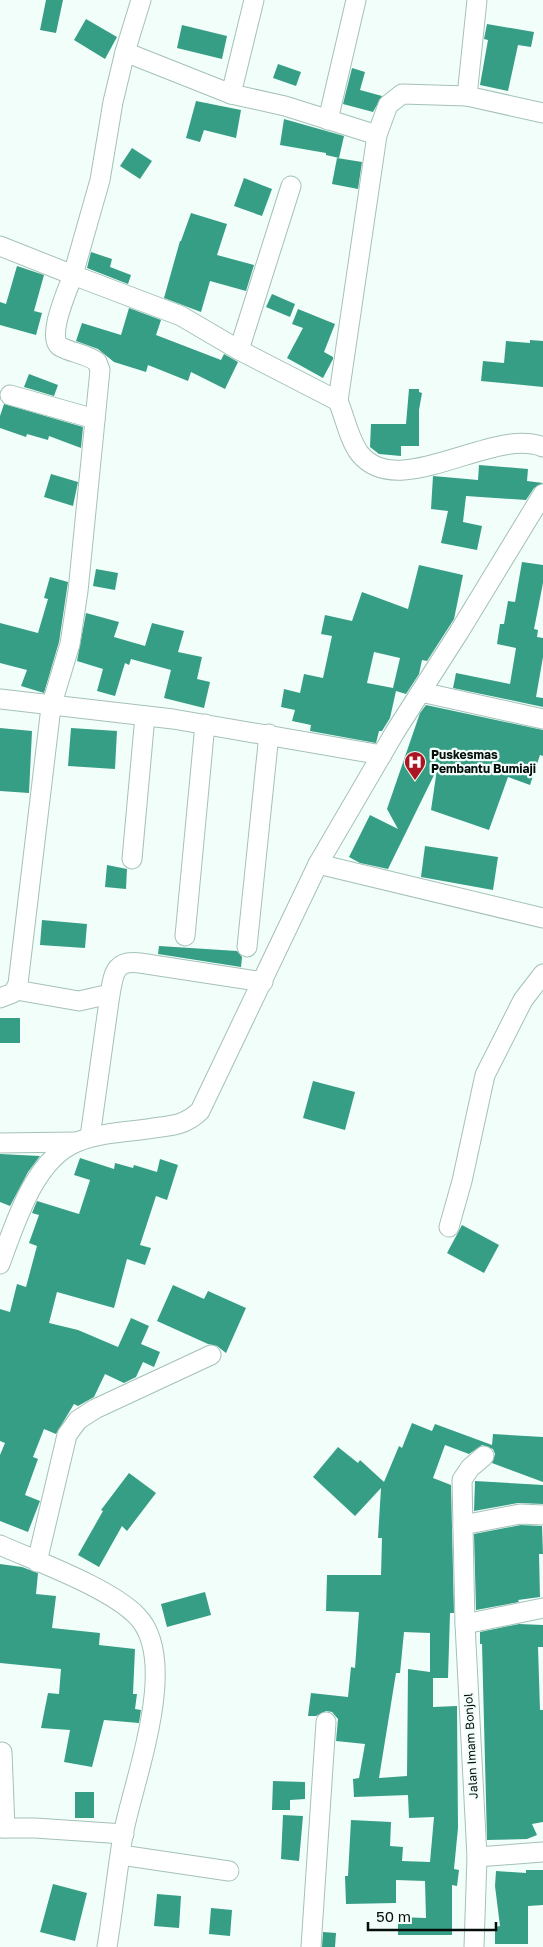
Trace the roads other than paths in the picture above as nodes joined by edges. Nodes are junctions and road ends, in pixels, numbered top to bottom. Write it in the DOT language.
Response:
graph roads {
  1 [pos="141,0"];
  2 [pos="254,0"];
  3 [pos="356,0"];
  4 [pos="477,0"];
  5 [pos="125,52"];
  6 [pos="231,94"];
  7 [pos="466,96"];
  8 [pos="543,113"];
  9 [pos="328,120"];
  10 [pos="377,135"];
  11 [pos="291,186"];
  12 [pos="0,246"];
  13 [pos="73,275"];
  14 [pos="239,350"];
  15 [pos="10,395"];
  16 [pos="338,401"];
  17 [pos="95,419"];
  18 [pos="543,447"];
  19 [pos="543,494"];
  20 [pos="421,692"];
  21 [pos="0,699"];
  22 [pos="51,707"];
  23 [pos="145,716"];
  24 [pos="543,719"];
  25 [pos="204,724"];
  26 [pos="269,734"];
  27 [pos="382,755"];
  28 [pos="132,859"];
  29 [pos="318,864"];
  30 [pos="543,918"];
  31 [pos="185,936"];
  32 [pos="248,947"];
  33 [pos="543,974"];
  34 [pos="263,982"];
  35 [pos="8,994"];
  36 [pos="110,994"];
  37 [pos="82,1140"];
  38 [pos="0,1143"];
  39 [pos="449,1227"];
  40 [pos="0,1264"];
  41 [pos="211,1355"];
  42 [pos="484,1456"];
  43 [pos="543,1515"];
  44 [pos="463,1525"];
  45 [pos="0,1545"];
  46 [pos="37,1562"];
  47 [pos="543,1608"];
  48 [pos="465,1624"];
  49 [pos="326,1722"];
  50 [pos="2,1752"];
  51 [pos="2,1828"];
  52 [pos="111,1833"];
  53 [pos="543,1852"];
  54 [pos="121,1854"];
  55 [pos="477,1857"];
  56 [pos="228,1871"];
  57 [pos="107,1947"];
  58 [pos="311,1947"];
  59 [pos="474,1947"];
  1 -- 5 [label="street"];
  2 -- 6 [label="street"];
  3 -- 9 [label="street"];
  4 -- 7 [label="street"];
  5 -- 6 [label="street"];
  5 -- 13 [label="street"];
  6 -- 9 [label="street"];
  7 -- 8 [label="street"];
  7 -- 10 [label="street"];
  9 -- 10 [label="street"];
  10 -- 16 [label="street"];
  11 -- 14 [label="street"];
  12 -- 13 [label="street"];
  13 -- 14 [label="street"];
  13 -- 17 [label="street"];
  14 -- 16 [label="street"];
  15 -- 17 [label="street"];
  16 -- 18 [label="street"];
  17 -- 22 [label="street"];
  19 -- 20 [label="street"];
  20 -- 24 [label="street"];
  20 -- 27 [label="street"];
  21 -- 22 [label="street"];
  22 -- 23 [label="street"];
  22 -- 35 [label="street"];
  23 -- 25 [label="street"];
  23 -- 28 [label="street"];
  25 -- 26 [label="street"];
  25 -- 31 [label="street"];
  26 -- 27 [label="street"];
  26 -- 32 [label="street"];
  27 -- 29 [label="street"];
  29 -- 30 [label="street"];
  29 -- 34 [label="street"];
  33 -- 39 [label="street"];
  34 -- 36 [label="street"];
  34 -- 37 [label="street"];
  35 -- 36 [label="street"];
  36 -- 37 [label="street"];
  37 -- 38 [label="street"];
  37 -- 40 [label="street"];
  41 -- 46 [label="street"];
  42 -- 44 [label="street, Jalan Imam Bonjol"];
  43 -- 44 [label="street"];
  44 -- 48 [label="street, Jalan Imam Bonjol"];
  45 -- 46 [label="street"];
  46 -- 52 [label="street"];
  47 -- 48 [label="street"];
  48 -- 55 [label="street, Jalan Imam Bonjol"];
  49 -- 58 [label="street"];
  50 -- 51 [label="street"];
  51 -- 52 [label="street"];
  52 -- 54 [label="street"];
  53 -- 55 [label="street"];
  54 -- 56 [label="street"];
  54 -- 57 [label="street"];
  55 -- 59 [label="street, Jalan Imam Bonjol"];
}
